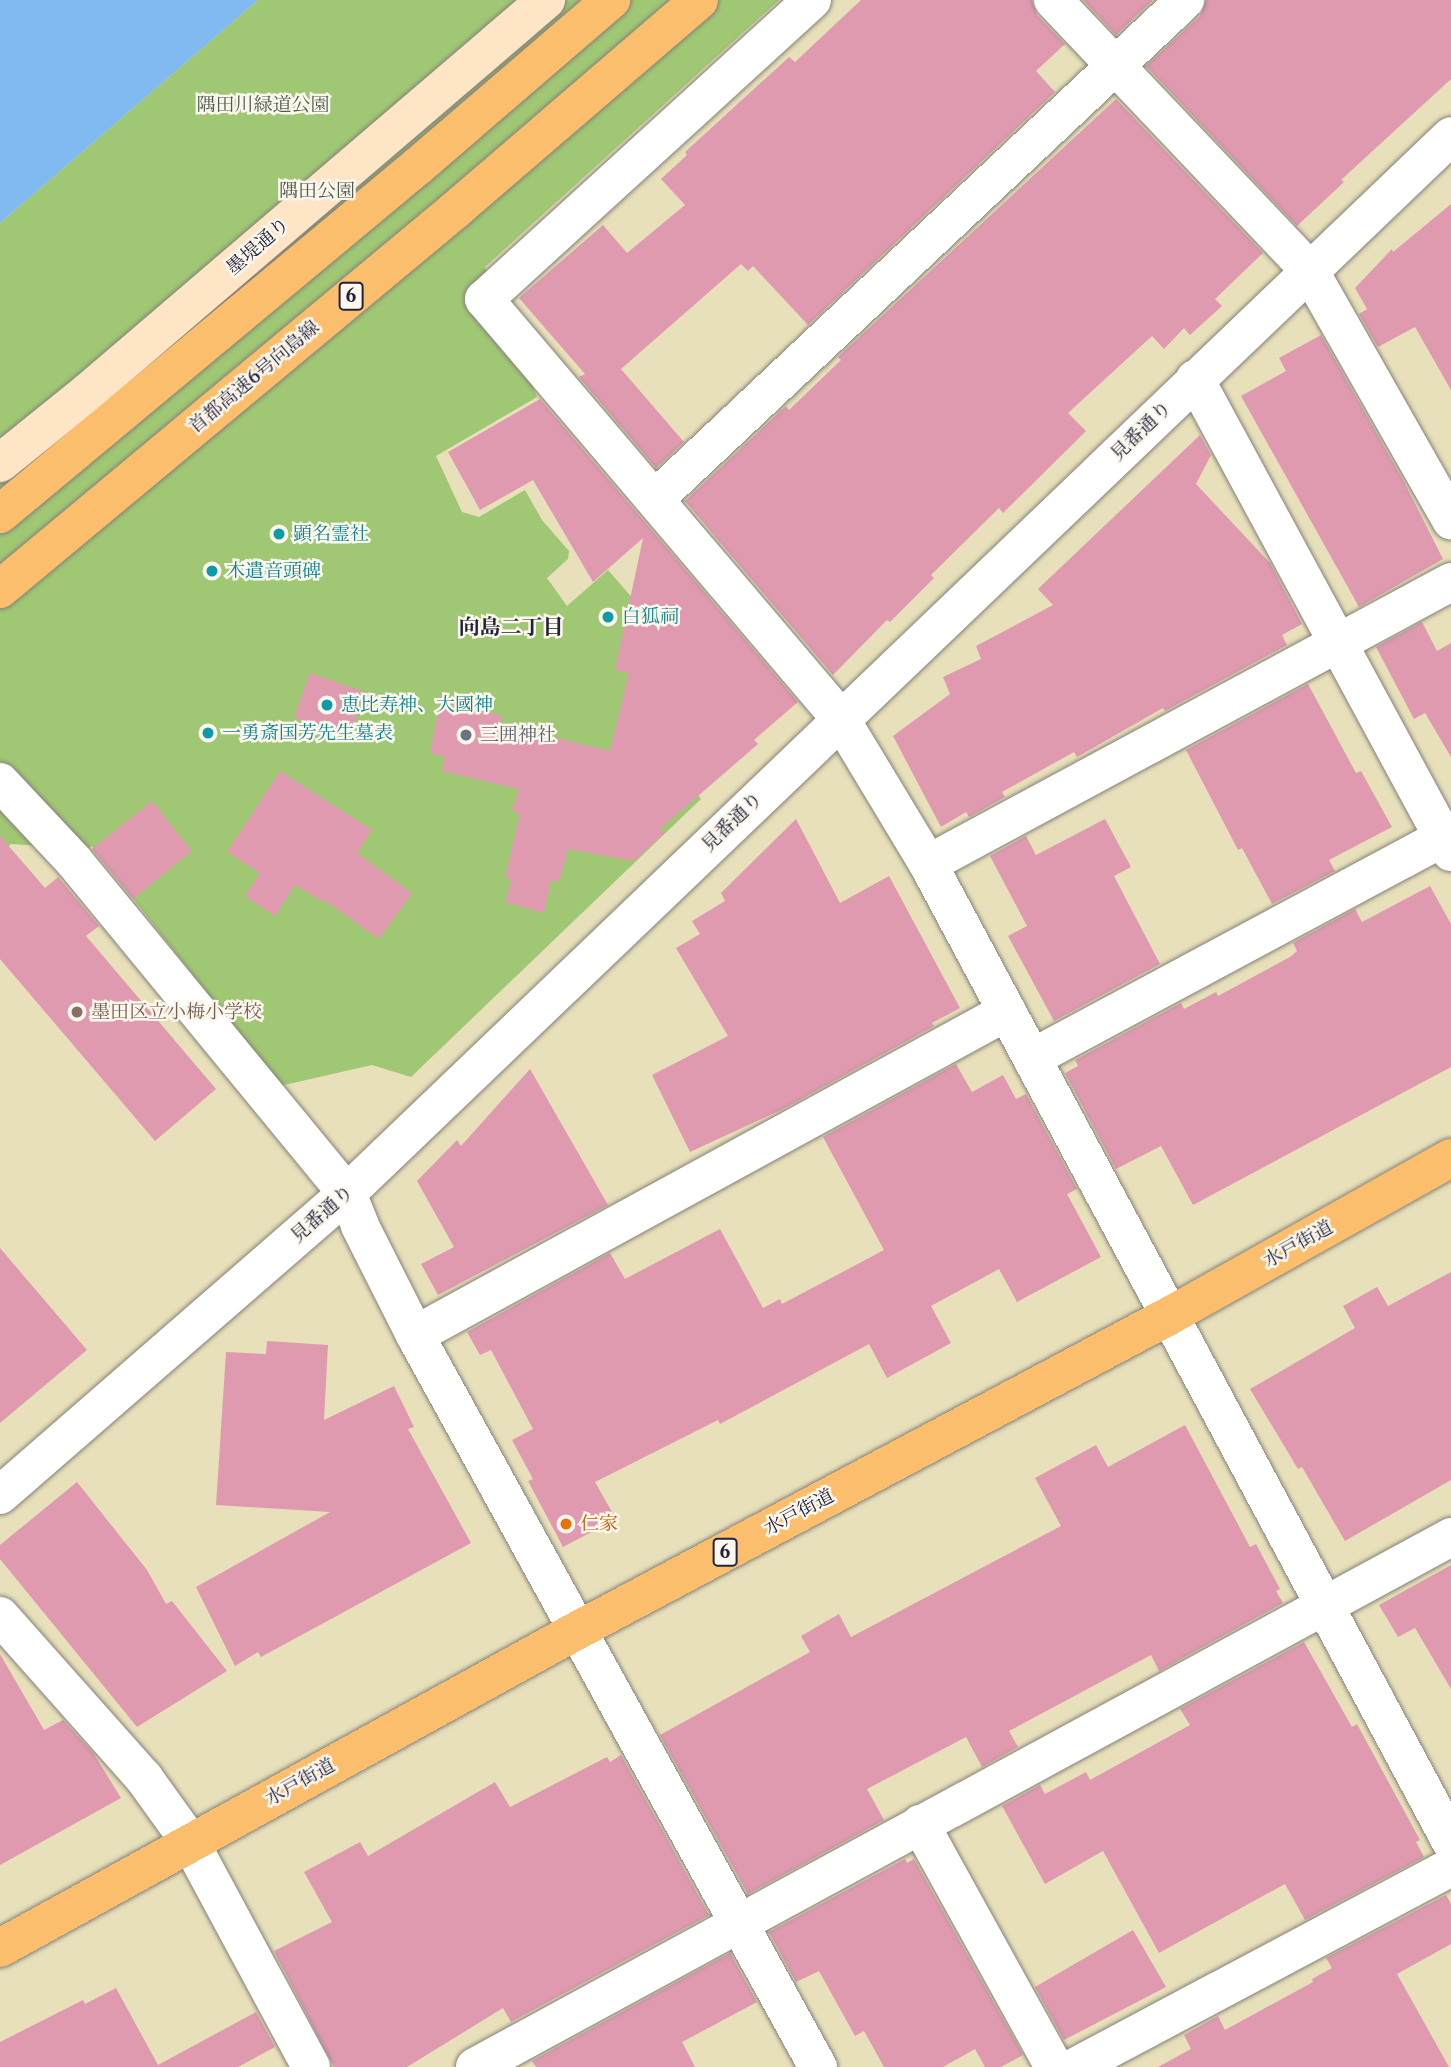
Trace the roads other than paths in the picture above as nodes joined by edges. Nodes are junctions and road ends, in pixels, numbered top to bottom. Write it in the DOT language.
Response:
graph roads {
  1 [pos="546,0"];
  2 [pos="611,0"];
  3 [pos="699,0"];
  4 [pos="812,0"];
  5 [pos="1054,0"];
  6 [pos="1185,0"];
  7 [pos="1117,66"];
  8 [pos="1451,136"];
  9 [pos="1309,270"];
  10 [pos="1195,379"];
  11 [pos="0,463"];
  12 [pos="655,499"];
  13 [pos="0,514"];
  14 [pos="1451,520"];
  15 [pos="1451,582"];
  16 [pos="0,589"];
  17 [pos="1337,641"];
  18 [pos="840,718"];
  19 [pos="0,782"];
  20 [pos="1448,841"];
  21 [pos="928,864"];
  22 [pos="1006,1012"];
  23 [pos="1032,1058"];
  24 [pos="1451,1158"];
  25 [pos="347,1193"];
  26 [pos="1171,1315"];
  27 [pos="415,1335"];
  28 [pos="0,1495"];
  29 [pos="1451,1537"];
  30 [pos="1323,1607"];
  31 [pos="0,1616"];
  32 [pos="578,1630"];
  33 [pos="920,1824"];
  34 [pos="190,1842"];
  35 [pos="1451,1842"];
  36 [pos="1451,1867"];
  37 [pos="738,1922"];
  38 [pos="0,1948"];
  39 [pos="310,2067"];
  40 [pos="475,2067"];
  41 [pos="818,2067"];
  42 [pos="1054,2067"];
  43 [pos="1076,2067"];
  1 -- 11 [label="main road, 墨堤通り"];
  2 -- 13 [label="highway"];
  3 -- 16 [label="highway, 首都高速6号向島線 / 6"];
  4 -- 12 [label="street"];
  5 -- 7 [label="street"];
  6 -- 7 [label="street"];
  7 -- 9 [label="street"];
  7 -- 12 [label="street"];
  8 -- 9 [label="street, 見番通り"];
  9 -- 10 [label="street, 見番通り"];
  9 -- 14 [label="street"];
  10 -- 17 [label="street"];
  10 -- 18 [label="street, 見番通り"];
  12 -- 18 [label="street"];
  15 -- 17 [label="street"];
  17 -- 20 [label="street"];
  17 -- 21 [label="street"];
  18 -- 21 [label="street"];
  18 -- 25 [label="street, 見番通り"];
  19 -- 25 [label="street"];
  20 -- 23 [label="street"];
  21 -- 22 [label="street"];
  22 -- 23 [label="street"];
  22 -- 27 [label="street"];
  23 -- 26 [label="street"];
  24 -- 26 [label="highway, 水戸街道 / 6"];
  25 -- 27 [label="street"];
  25 -- 28 [label="street, 見番通り"];
  26 -- 30 [label="street"];
  26 -- 32 [label="highway, 水戸街道 / 6"];
  27 -- 32 [label="street"];
  29 -- 30 [label="street"];
  30 -- 33 [label="street"];
  30 -- 35 [label="street"];
  31 -- 34 [label="street"];
  32 -- 34 [label="highway, 水戸街道 / 6"];
  32 -- 37 [label="street"];
  33 -- 37 [label="street"];
  33 -- 42 [label="street"];
  34 -- 38 [label="highway, 水戸街道 / 6"];
  34 -- 39 [label="street"];
  36 -- 43 [label="street"];
  37 -- 40 [label="street"];
  37 -- 41 [label="street"];
}
